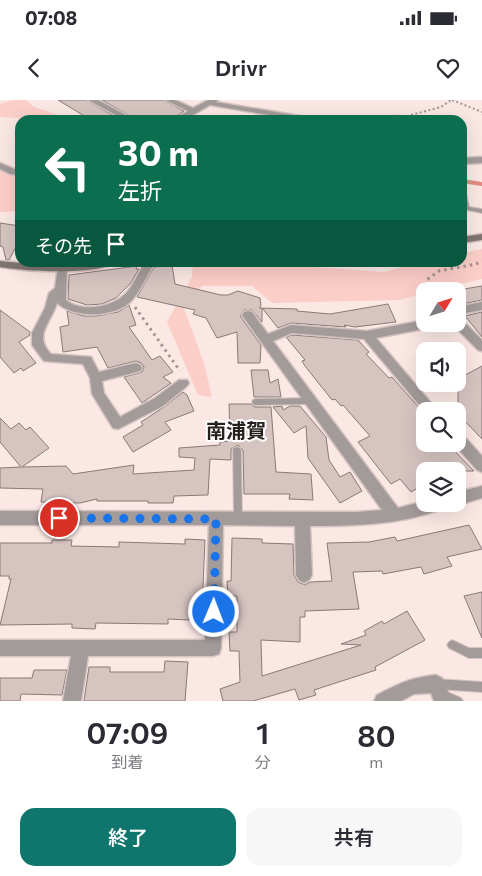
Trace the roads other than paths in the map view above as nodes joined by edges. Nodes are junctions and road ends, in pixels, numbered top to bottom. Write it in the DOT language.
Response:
graph roads {
  1 [pos="92,100"];
  2 [pos="169,100"];
  3 [pos="212,102"];
  4 [pos="193,112"];
  5 [pos="121,115"];
  6 [pos="187,115"];
  7 [pos="284,115"];
  8 [pos="482,160"];
  9 [pos="467,161"];
  10 [pos="0,166"];
  11 [pos="15,172"];
  12 [pos="467,208"];
  13 [pos="482,211"];
  14 [pos="482,237"];
  15 [pos="467,239"];
  16 [pos="0,264"];
  17 [pos="15,266"];
  18 [pos="30,267"];
  19 [pos="47,267"];
  20 [pos="62,267"];
  21 [pos="147,267"];
  22 [pos="60,290"];
  23 [pos="482,306"];
  24 [pos="466,309"];
  25 [pos="248,315"];
  26 [pos="416,326"];
  27 [pos="466,331"];
  28 [pos="367,335"];
  29 [pos="266,339"];
  30 [pos="482,348"];
  31 [pos="136,368"];
  32 [pos="96,378"];
  33 [pos="183,383"];
  34 [pos="310,401"];
  35 [pos="255,402"];
  36 [pos="424,402"];
  37 [pos="466,448"];
  38 [pos="237,450"];
  39 [pos="482,466"];
  40 [pos="482,492"];
  41 [pos="466,496"];
  42 [pos="416,510"];
  43 [pos="394,516"];
  44 [pos="0,518"];
  45 [pos="216,519"];
  46 [pos="238,519"];
  47 [pos="302,519"];
  48 [pos="304,575"];
  49 [pos="452,645"];
  50 [pos="0,648"];
  51 [pos="81,648"];
  52 [pos="482,653"];
  53 [pos="482,687"];
  54 [pos="440,693"];
  55 [pos="72,701"];
  56 [pos="384,701"];
  57 [pos="458,701"];
  1 -- 5 [label="street"];
  2 -- 4 [label="street"];
  3 -- 4 [label="street"];
  3 -- 7 [label="street"];
  4 -- 6 [label="street"];
  8 -- 9 [label="street"];
  10 -- 11 [label="street"];
  12 -- 13 [label="lane"];
  14 -- 15 [label="main road"];
  16 -- 17 [label="main road"];
  18 -- 19 [label="main road"];
  20 -- 22 [label="street"];
  21 -- 22 [label="street"];
  22 -- 32 [label="street"];
  23 -- 24 [label="street"];
  25 -- 29 [label="street"];
  26 -- 28 [label="street"];
  27 -- 30 [label="street"];
  28 -- 29 [label="street"];
  28 -- 36 [label="street"];
  29 -- 34 [label="street"];
  31 -- 32 [label="street"];
  32 -- 33 [label="street"];
  34 -- 35 [label="lane"];
  34 -- 43 [label="street"];
  37 -- 39 [label="street"];
  38 -- 46 [label="lane"];
  40 -- 41 [label="street"];
  42 -- 43 [label="street"];
  43 -- 47 [label="street"];
  44 -- 45 [label="street"];
  45 -- 46 [label="street"];
  45 -- 51 [label="street"];
  46 -- 47 [label="street"];
  47 -- 48 [label="street"];
  49 -- 52 [label="lane"];
  50 -- 51 [label="street"];
  51 -- 55 [label="street"];
  53 -- 54 [label="lane"];
  54 -- 56 [label="street"];
  54 -- 57 [label="lane"];
}
